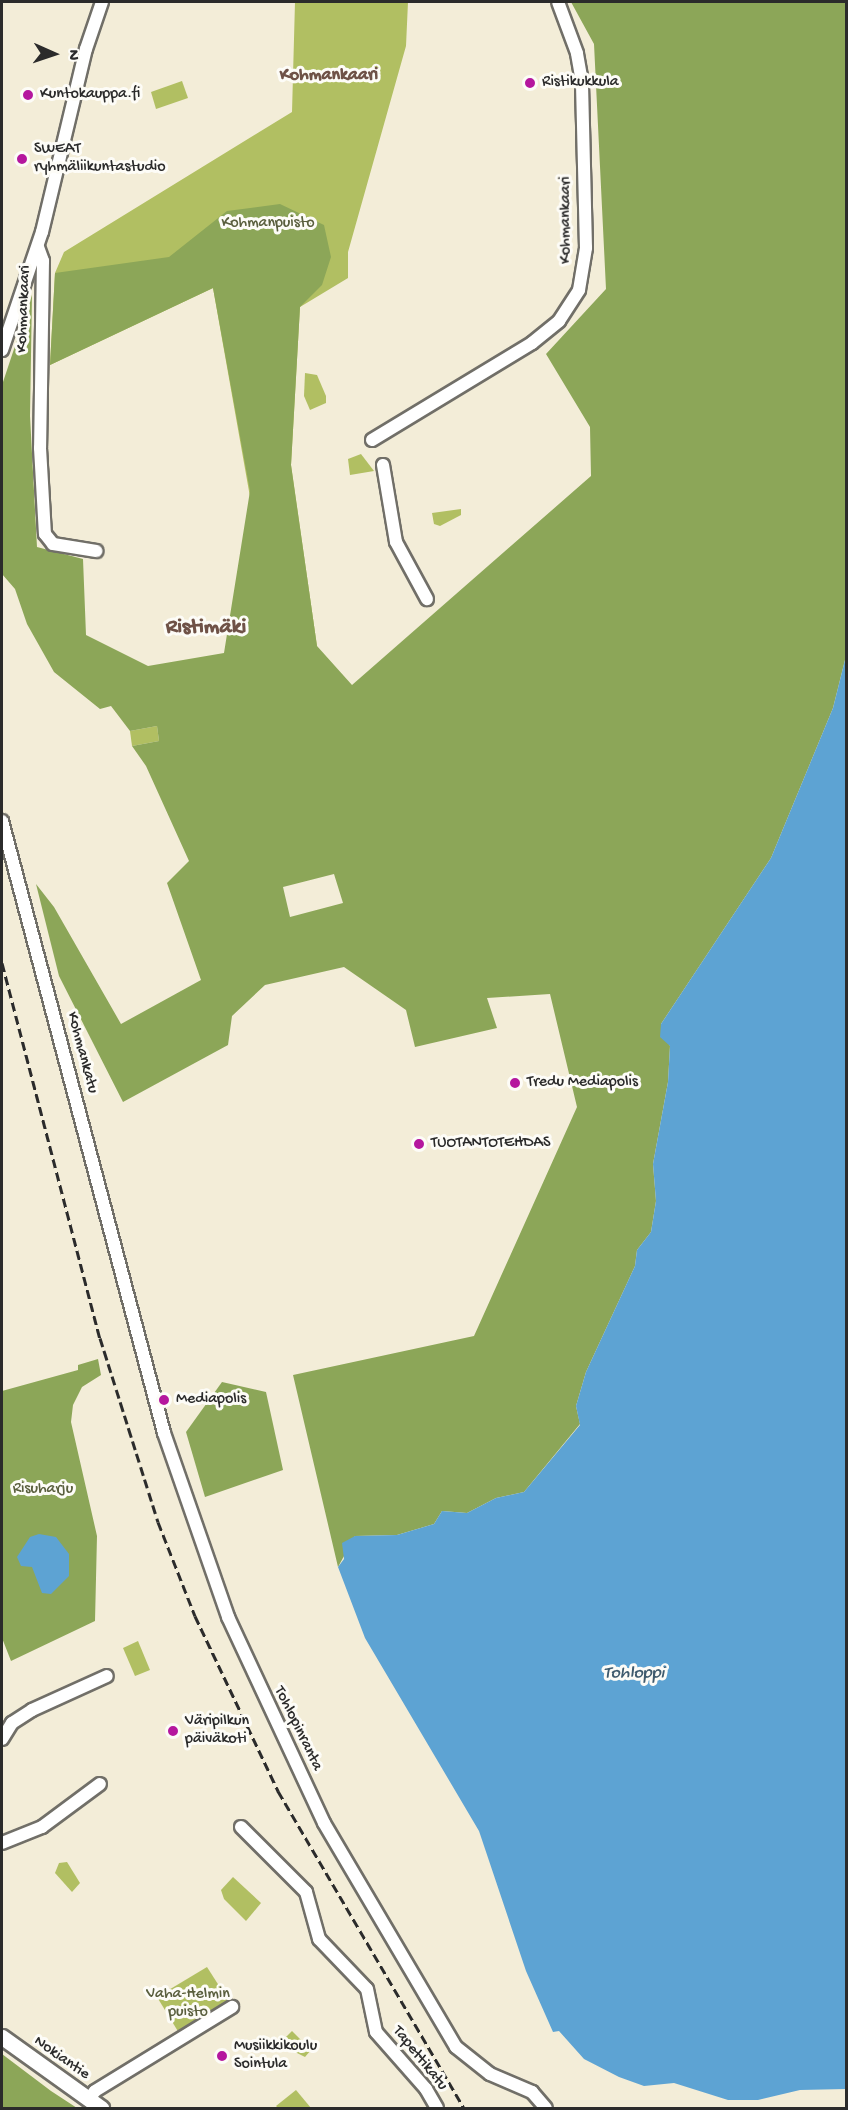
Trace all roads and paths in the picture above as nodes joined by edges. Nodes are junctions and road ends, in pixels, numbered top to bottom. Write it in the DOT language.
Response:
graph roads {
  1 [pos="102,2"];
  2 [pos="558,2"];
  3 [pos="38,247"];
  4 [pos="2,350"];
  5 [pos="372,440"];
  6 [pos="383,465"];
  7 [pos="96,551"];
  8 [pos="427,599"];
  9 [pos="2,821"];
  10 [pos="128,1295"];
  11 [pos="107,1676"];
  12 [pos="2,1739"];
  13 [pos="100,1784"];
  14 [pos="241,1827"];
  15 [pos="2,1843"];
  16 [pos="232,2007"];
  17 [pos="2,2037"];
  18 [pos="95,2104"];
  19 [pos="438,2109"];
  20 [pos="546,2109"];
  1 -- 3 [label="street, Kohmankaari"];
  2 -- 5 [label="street, Kohmankaari"];
  3 -- 4 [label="street"];
  3 -- 7 [label="street, Kohmankaari"];
  6 -- 8 [label="street"];
  9 -- 10 [label="street, Kohmankatu"];
  10 -- 20 [label="street, Tohlopinranta"];
  11 -- 12 [label="street"];
  13 -- 15 [label="street"];
  14 -- 19 [label="street, Tapettikatu"];
  16 -- 18 [label="street"];
  17 -- 18 [label="main road, Nokiantie"];
}
